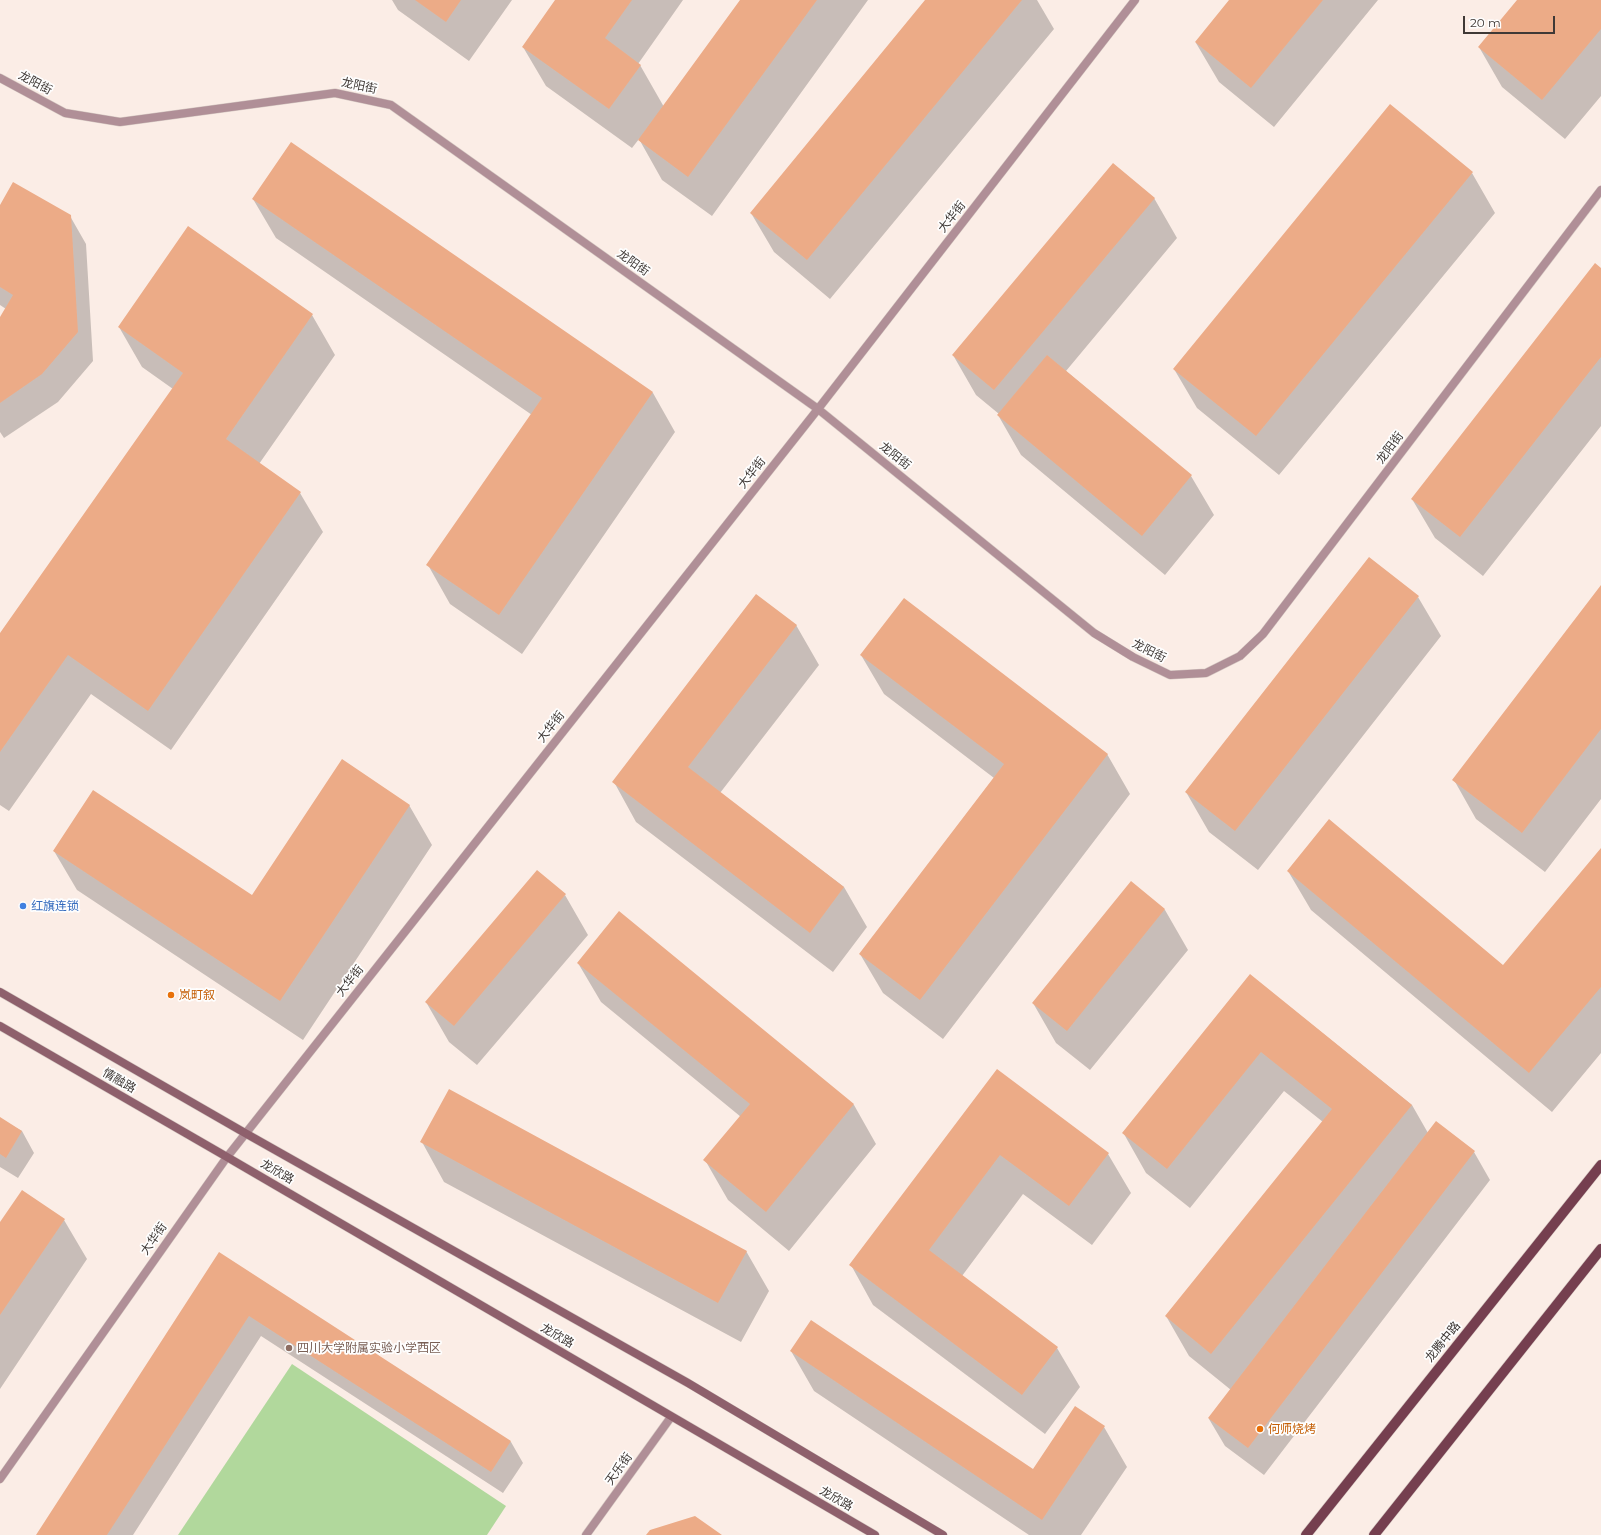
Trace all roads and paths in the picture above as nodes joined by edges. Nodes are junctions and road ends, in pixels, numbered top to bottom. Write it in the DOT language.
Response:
graph roads {
  1 [pos="1135,0"];
  2 [pos="0,78"];
  3 [pos="1601,190"];
  4 [pos="818,409"];
  5 [pos="0,992"];
  6 [pos="0,1026"];
  7 [pos="245,1133"];
  8 [pos="227,1156"];
  9 [pos="1601,1165"];
  10 [pos="1601,1249"];
  11 [pos="671,1417"];
  12 [pos="0,1479"];
  13 [pos="586,1535"];
  14 [pos="875,1535"];
  15 [pos="943,1535"];
  16 [pos="1306,1535"];
  17 [pos="1374,1535"];
  1 -- 4 [label="street, 大华街"];
  2 -- 4 [label="street, 龙阳街"];
  3 -- 4 [label="street, 龙阳街"];
  4 -- 7 [label="street, 大华街"];
  5 -- 7 [label="street"];
  6 -- 8 [label="street, 情融路"];
  7 -- 8 [label="street, 大华街"];
  7 -- 15 [label="street"];
  8 -- 11 [label="street, 龙欣路"];
  8 -- 12 [label="street, 大华街"];
  9 -- 16 [label="main road, 龙腾中路"];
  10 -- 17 [label="main road"];
  11 -- 13 [label="street, 天乐街"];
  11 -- 14 [label="street, 龙欣路"];
}
